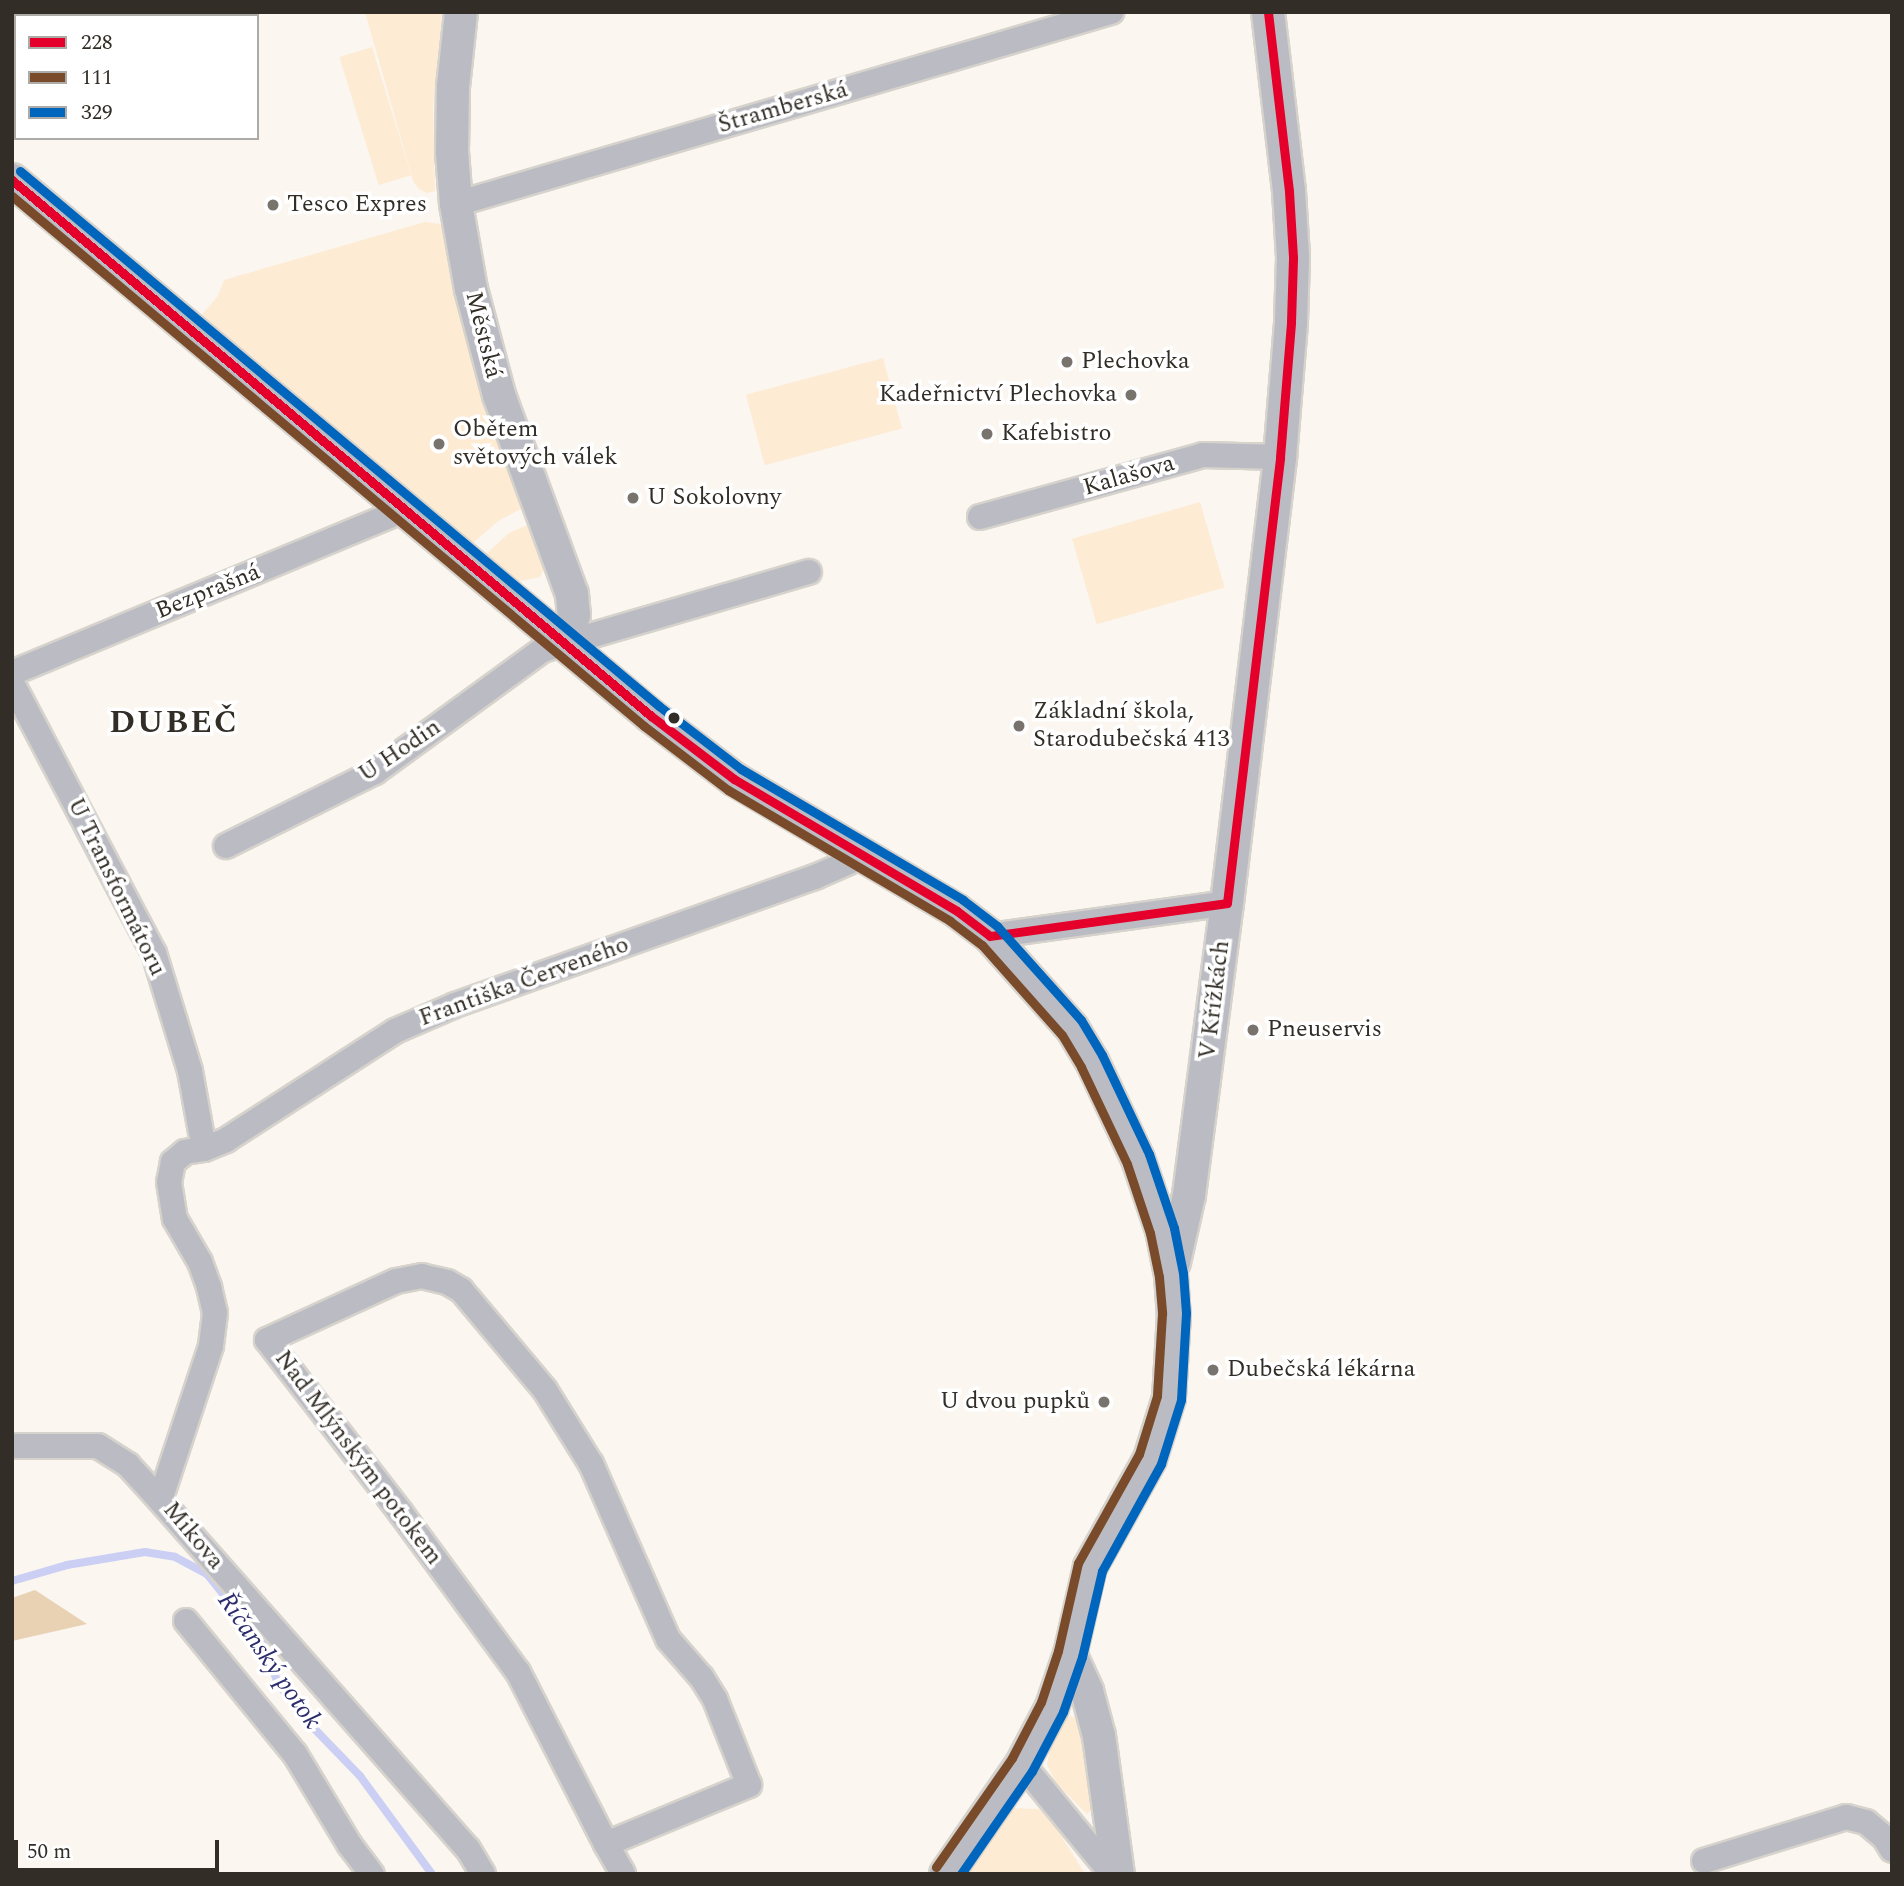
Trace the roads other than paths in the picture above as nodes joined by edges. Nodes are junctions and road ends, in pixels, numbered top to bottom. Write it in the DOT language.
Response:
graph roads {
  1 [pos="461,12"];
  2 [pos="1111,12"];
  3 [pos="1268,12"];
  4 [pos="12,180"];
  5 [pos="456,204"];
  6 [pos="1280,457"];
  7 [pos="404,510"];
  8 [pos="980,517"];
  9 [pos="810,572"];
  10 [pos="566,644"];
  11 [pos="12,673"];
  12 [pos="12,683"];
  13 [pos="226,846"];
  14 [pos="863,856"];
  15 [pos="1227,903"];
  16 [pos="989,936"];
  17 [pos="204,1149"];
  18 [pos="1171,1275"];
  19 [pos="12,1446"];
  20 [pos="160,1500"];
  21 [pos="186,1621"];
  22 [pos="1070,1654"];
  23 [pos="1022,1764"];
  24 [pos="606,1844"];
  25 [pos="1892,1850"];
  26 [pos="1704,1861"];
  27 [pos="372,1874"];
  28 [pos="483,1874"];
  29 [pos="623,1874"];
  30 [pos="946,1874"];
  31 [pos="1112,1874"];
  32 [pos="1118,1874"];
  1 -- 5 [label="street, Městská"];
  2 -- 5 [label="street, Štramberská"];
  3 -- 6 [label="street, V Křížkách"];
  4 -- 7 [label="street"];
  5 -- 10 [label="street, Městská"];
  6 -- 8 [label="street, Kalašova"];
  6 -- 15 [label="street, V Křížkách"];
  7 -- 10 [label="street"];
  7 -- 11 [label="street, Bezprašná"];
  9 -- 10 [label="street"];
  10 -- 13 [label="street, U Hodin"];
  10 -- 14 [label="street"];
  12 -- 17 [label="street, U Transformátoru"];
  14 -- 16 [label="street"];
  14 -- 17 [label="street, Františka Červeného"];
  15 -- 16 [label="street"];
  15 -- 18 [label="street, V Křížkách"];
  16 -- 18 [label="street"];
  17 -- 20 [label="street, Mikova"];
  18 -- 22 [label="street"];
  19 -- 20 [label="street"];
  20 -- 28 [label="street, Mikova"];
  21 -- 27 [label="street"];
  22 -- 23 [label="street"];
  22 -- 32 [label="street"];
  23 -- 30 [label="street"];
  23 -- 31 [label="street"];
  24 -- 24 [label="street, Nad Mlýnským potokem"];
  24 -- 29 [label="street, Nad Mlýnským potokem"];
  25 -- 26 [label="street"];
}
